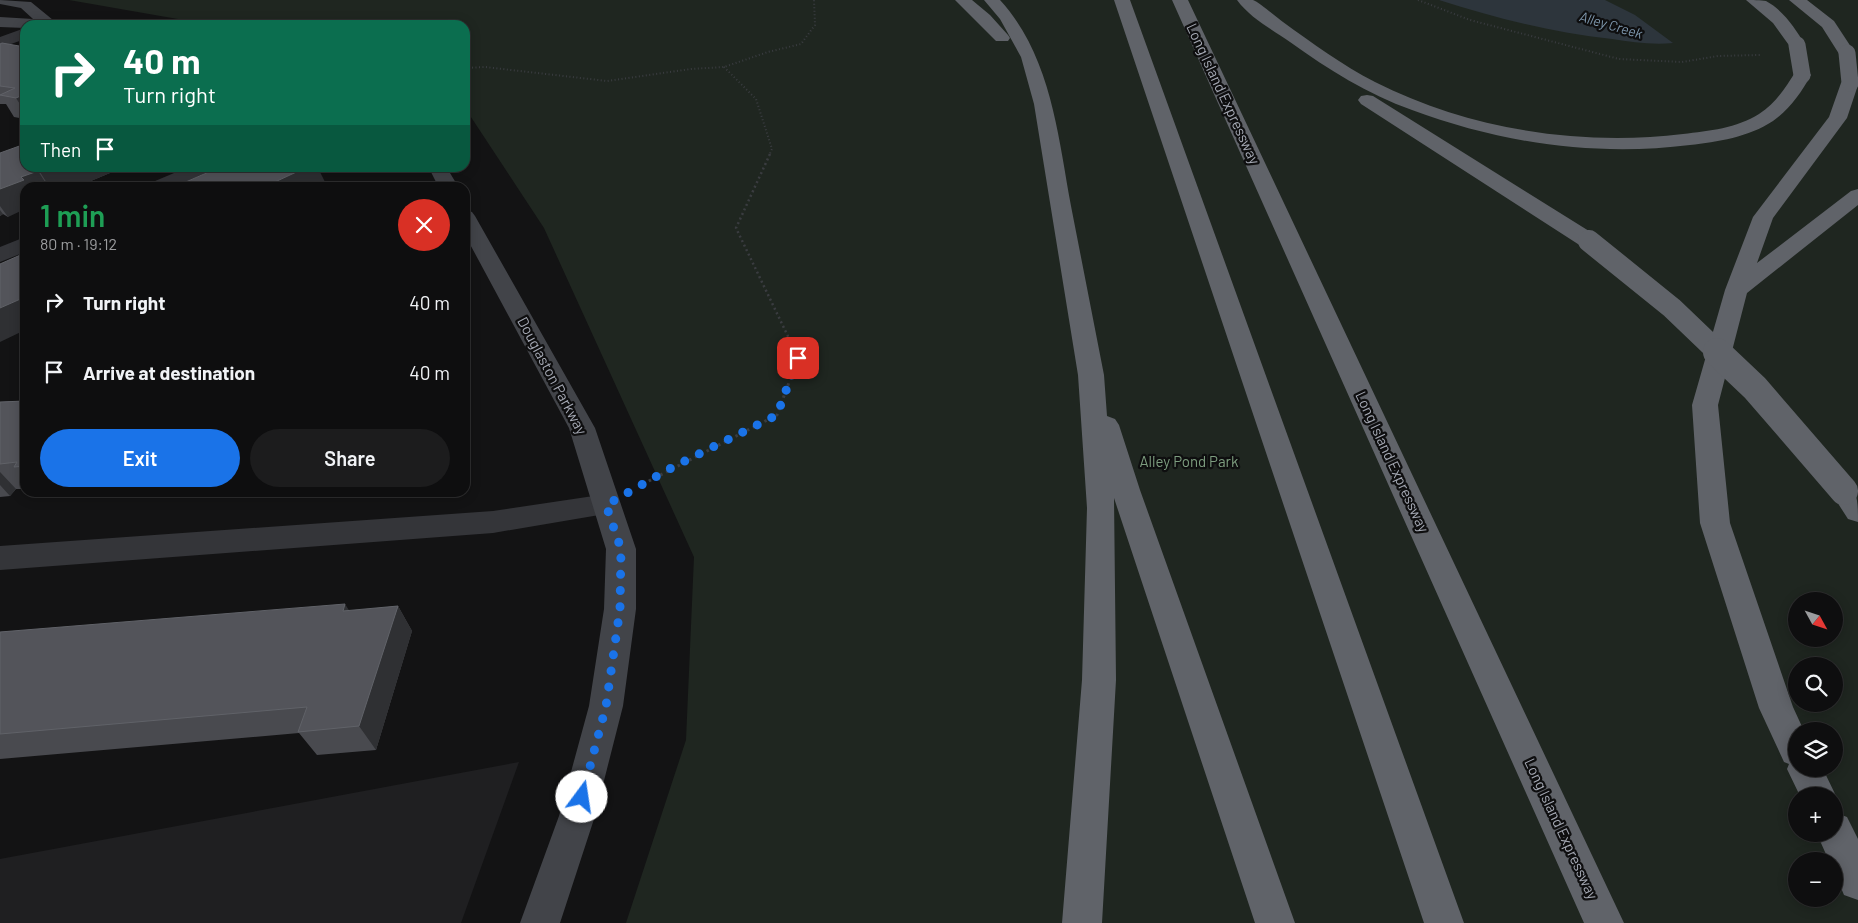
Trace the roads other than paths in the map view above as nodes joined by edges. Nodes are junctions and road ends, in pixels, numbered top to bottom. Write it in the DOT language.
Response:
graph roads {
  1 [pos="4,0"];
  2 [pos="963,0"];
  3 [pos="992,0"];
  4 [pos="1122,0"];
  5 [pos="1180,0"];
  6 [pos="1240,0"];
  7 [pos="1245,0"];
  8 [pos="1754,0"];
  9 [pos="1797,0"];
  10 [pos="44,20"];
  11 [pos="0,22"];
  12 [pos="20,23"];
  13 [pos="20,35"];
  14 [pos="0,44"];
  15 [pos="1043,104"];
  16 [pos="193,172"];
  17 [pos="169,182"];
  18 [pos="1858,195"];
  19 [pos="470,225"];
  20 [pos="20,246"];
  21 [pos="0,255"];
  22 [pos="1736,290"];
  23 [pos="1091,375"];
  24 [pos="1851,501"];
  25 [pos="606,505"];
  26 [pos="0,558"];
  27 [pos="1788,734"];
  28 [pos="1840,842"];
  29 [pos="1858,881"];
  30 [pos="540,923"];
  31 [pos="1082,923"];
  32 [pos="1275,923"];
  33 [pos="1444,923"];
  34 [pos="1604,923"];
  1 -- 10 [label="main road"];
  2 -- 15 [label="highway"];
  3 -- 15 [label="highway"];
  4 -- 33 [label="highway"];
  5 -- 34 [label="highway, Long Island Expressway"];
  6 -- 24 [label="highway, bridge"];
  7 -- 8 [label="highway, bridge"];
  9 -- 22 [label="highway, bridge"];
  11 -- 12 [label="main road"];
  13 -- 14 [label="street"];
  15 -- 23 [label="highway"];
  16 -- 17 [label="street"];
  18 -- 22 [label="highway"];
  19 -- 25 [label="main road, Douglaston Parkway"];
  20 -- 21 [label="street"];
  22 -- 27 [label="highway"];
  23 -- 31 [label="highway"];
  23 -- 32 [label="highway"];
  25 -- 26 [label="street"];
  25 -- 30 [label="main road, Douglaston Parkway"];
  28 -- 29 [label="highway"];
}
